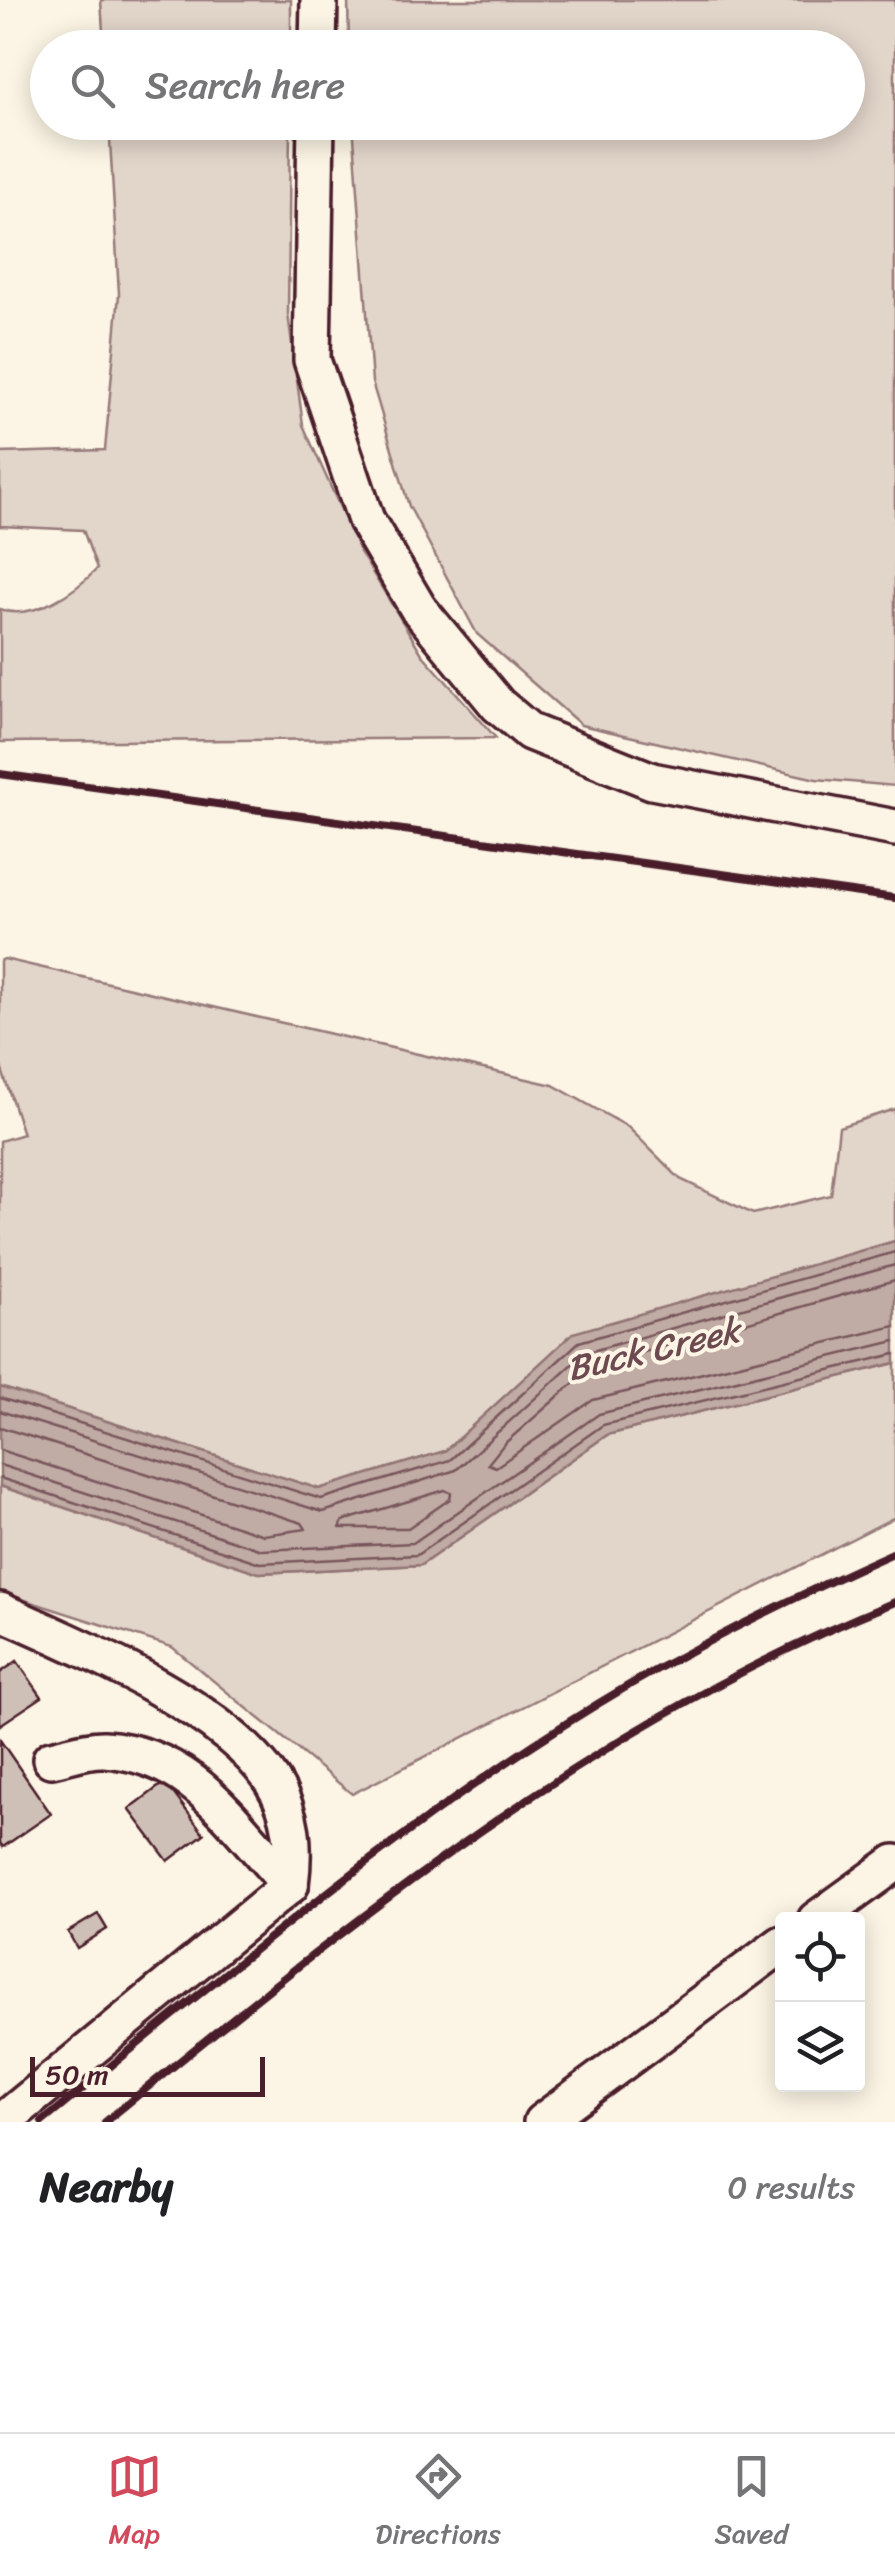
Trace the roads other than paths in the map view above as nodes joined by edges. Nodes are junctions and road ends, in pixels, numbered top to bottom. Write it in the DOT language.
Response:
graph roads {
  1 [pos="319,0"];
  2 [pos="318,30"];
  3 [pos="316,140"];
  4 [pos="895,828"];
  5 [pos="0,1611"];
  6 [pos="51,1759"];
  7 [pos="895,1863"];
  8 [pos="290,1884"];
  9 [pos="827,1912"];
  10 [pos="775,1949"];
  11 [pos="2,2122"];
  12 [pos="542,2122"];
  1 -- 2 [label="street"];
  3 -- 4 [label="street"];
  5 -- 8 [label="street"];
  6 -- 8 [label="street"];
  7 -- 9 [label="street"];
  8 -- 11 [label="street"];
  10 -- 12 [label="street"];
}
